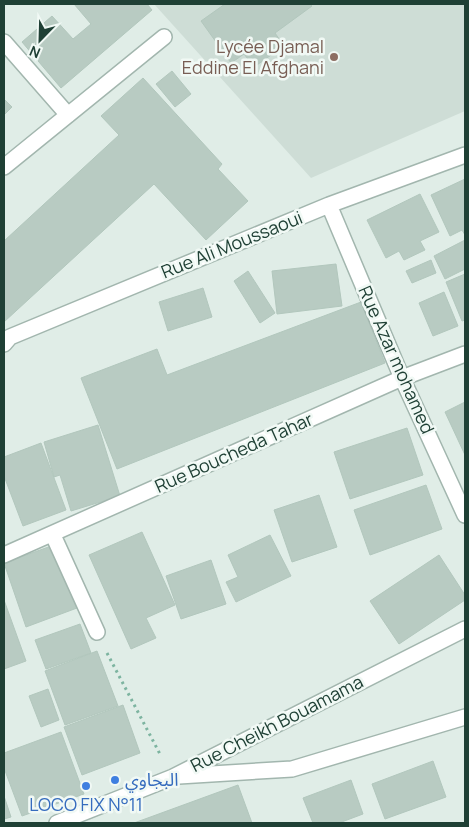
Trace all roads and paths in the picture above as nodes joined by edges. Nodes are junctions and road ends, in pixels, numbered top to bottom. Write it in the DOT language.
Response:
graph roads {
  1 [pos="164,37"];
  2 [pos="4,42"];
  3 [pos="68,115"];
  4 [pos="465,155"];
  5 [pos="4,167"];
  6 [pos="329,205"];
  7 [pos="4,344"];
  8 [pos="465,354"];
  9 [pos="402,378"];
  10 [pos="465,514"];
  11 [pos="53,535"];
  12 [pos="4,555"];
  13 [pos="465,629"];
  14 [pos="97,632"];
  15 [pos="465,718"];
  16 [pos="172,777"];
  17 [pos="57,823"];
  1 -- 3 [label="street"];
  2 -- 3 [label="street"];
  3 -- 5 [label="street"];
  4 -- 6 [label="street, Rue Ali Moussaoui"];
  6 -- 7 [label="street, Rue Ali Moussaoui"];
  6 -- 9 [label="street, Rue Azar mohamed"];
  8 -- 9 [label="street, Rue Boucheda Tahar"];
  9 -- 10 [label="street, Rue Azar mohamed"];
  9 -- 11 [label="street, Rue Boucheda Tahar"];
  11 -- 12 [label="street, Rue Boucheda Tahar"];
  11 -- 14 [label="street"];
  13 -- 16 [label="street, Rue Cheikh Bouamama"];
  14 -- 16 [label="path"];
  15 -- 16 [label="street"];
  16 -- 17 [label="street, Rue Cheikh Bouamama"];
}
